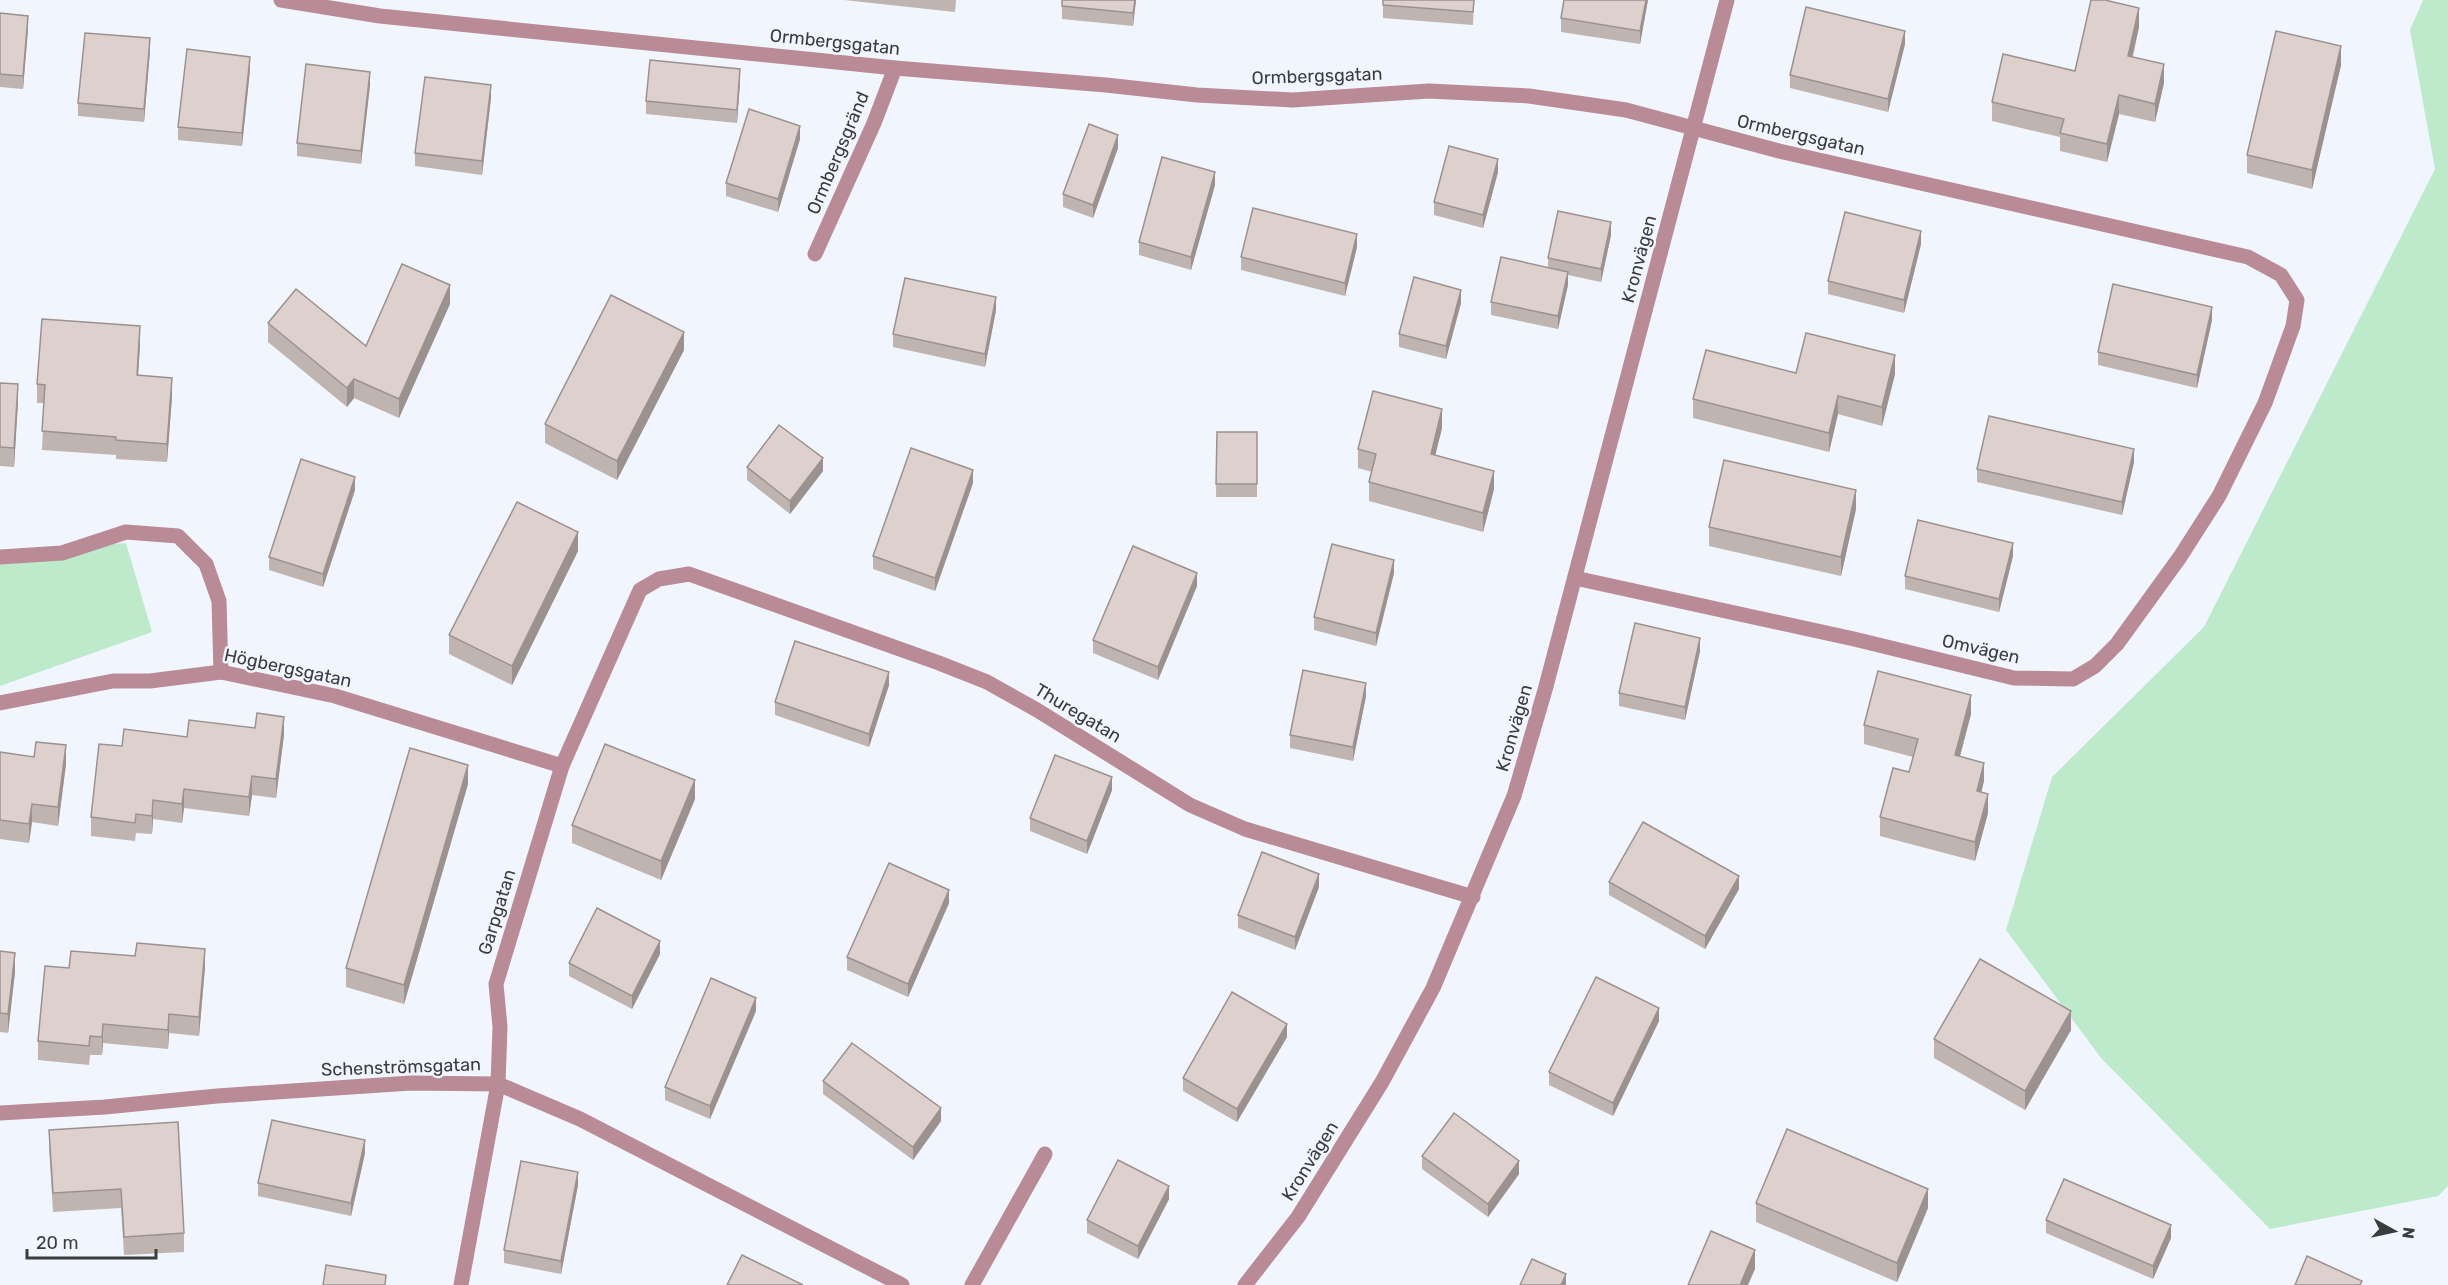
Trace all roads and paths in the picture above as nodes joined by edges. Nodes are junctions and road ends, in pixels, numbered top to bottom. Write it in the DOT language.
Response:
graph roads {
  1 [pos="281,0"];
  2 [pos="1726,0"];
  3 [pos="895,68"];
  4 [pos="1694,129"];
  5 [pos="815,254"];
  6 [pos="2293,326"];
  7 [pos="0,557"];
  8 [pos="1575,578"];
  9 [pos="659,579"];
  10 [pos="221,672"];
  11 [pos="0,703"];
  12 [pos="562,766"];
  13 [pos="1473,897"];
  14 [pos="498,1084"];
  15 [pos="0,1113"];
  16 [pos="1045,1154"];
  17 [pos="461,1285"];
  18 [pos="902,1285"];
  19 [pos="972,1285"];
  20 [pos="1245,1285"];
  1 -- 3 [label="street, Ormbergsgatan"];
  2 -- 4 [label="street, Kronvägen"];
  3 -- 4 [label="street, Ormbergsgatan"];
  3 -- 5 [label="street, Ormbergsgränd"];
  4 -- 6 [label="street, Ormbergsgatan"];
  4 -- 8 [label="street, Kronvägen"];
  6 -- 8 [label="street, Omvägen"];
  7 -- 10 [label="street"];
  8 -- 13 [label="street, Kronvägen"];
  9 -- 12 [label="street, Garpgatan"];
  9 -- 13 [label="street, Thuregatan"];
  10 -- 11 [label="street, Högbergsgatan"];
  10 -- 12 [label="street, Högbergsgatan"];
  12 -- 14 [label="street, Garpgatan"];
  13 -- 20 [label="street, Kronvägen"];
  14 -- 15 [label="street, Schenströmsgatan"];
  14 -- 17 [label="street, Garpgatan"];
  14 -- 18 [label="street, Schenströmsgatan"];
  16 -- 19 [label="street"];
}
